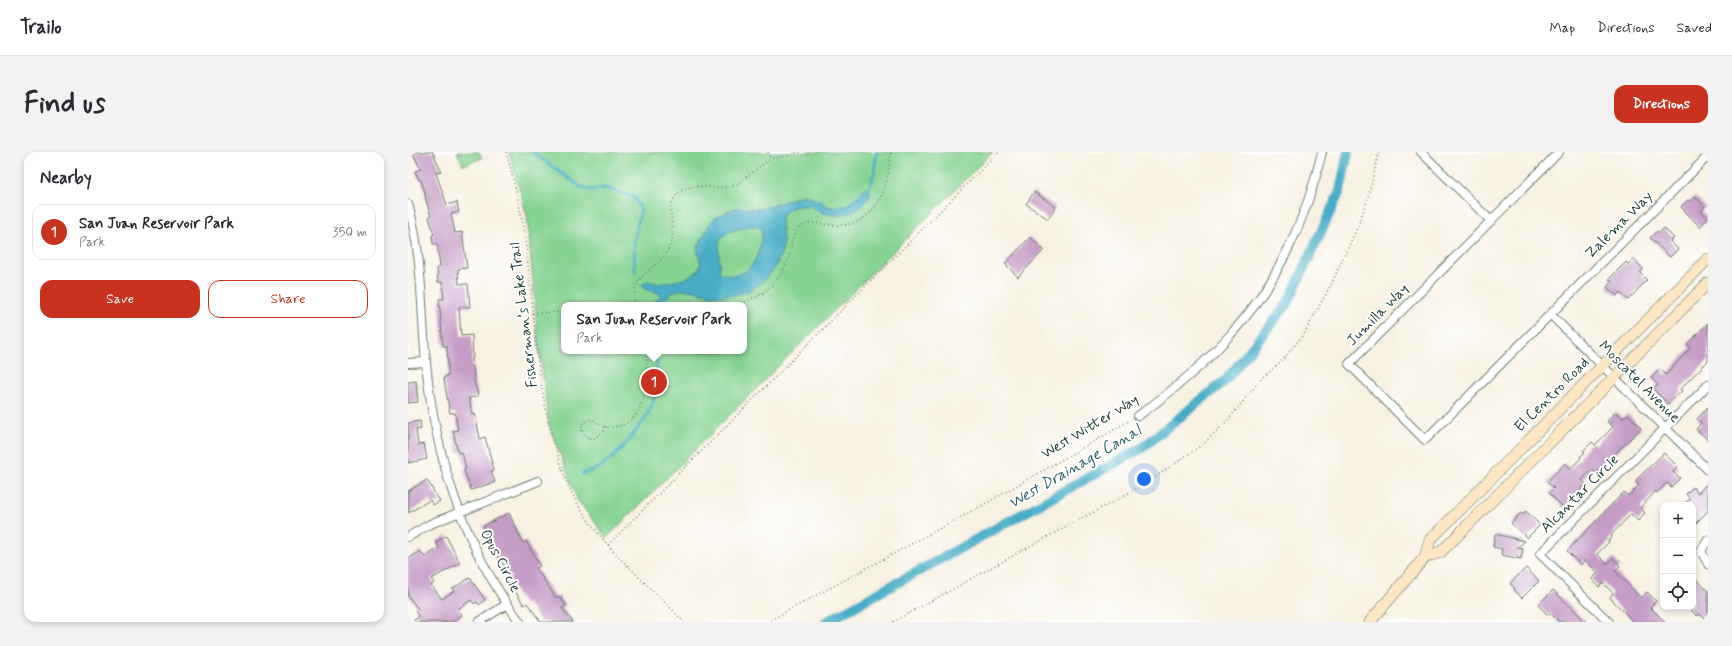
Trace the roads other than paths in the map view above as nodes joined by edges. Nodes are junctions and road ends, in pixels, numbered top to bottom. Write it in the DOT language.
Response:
graph roads {
  1 [pos="1322,152"];
  2 [pos="1421,152"];
  3 [pos="1559,152"];
  4 [pos="1708,156"];
  5 [pos="408,204"];
  6 [pos="1491,221"];
  7 [pos="412,244"];
  8 [pos="1708,259"];
  9 [pos="1708,283"];
  10 [pos="1551,315"];
  11 [pos="426,362"];
  12 [pos="408,363"];
  13 [pos="1602,365"];
  14 [pos="1614,377"];
  15 [pos="1708,385"];
  16 [pos="1138,416"];
  17 [pos="1666,428"];
  18 [pos="1708,470"];
  19 [pos="538,481"];
  20 [pos="460,511"];
  21 [pos="408,537"];
  22 [pos="1708,540"];
  23 [pos="1425,557"];
  24 [pos="1708,564"];
  25 [pos="507,604"];
  26 [pos="479,622"];
  27 [pos="520,622"];
  28 [pos="1370,622"];
  29 [pos="1609,622"];
  1 -- 16 [label="street, West Witter Way"];
  2 -- 6 [label="street"];
  3 -- 6 [label="street, Jumilla Way"];
  4 -- 10 [label="street, Zalema Way"];
  5 -- 7 [label="street, Opus Circle"];
  6 -- 10 [label="street, Jumilla Way"];
  7 -- 11 [label="street, Opus Circle"];
  8 -- 13 [label="main road, El Centro Road"];
  9 -- 14 [label="main road, El Centro Road"];
  10 -- 13 [label="street, Moscatel Avenue"];
  11 -- 12 [label="street"];
  11 -- 20 [label="street, Opus Circle"];
  13 -- 14 [label="street, Moscatel Avenue"];
  13 -- 23 [label="main road, El Centro Road"];
  14 -- 17 [label="street, Moscatel Avenue"];
  14 -- 23 [label="main road, El Centro Road"];
  15 -- 17 [label="street, Alcantar Circle"];
  17 -- 18 [label="street, Moscatel Avenue"];
  17 -- 29 [label="street, Alcantar Circle"];
  19 -- 20 [label="street"];
  20 -- 21 [label="street"];
  20 -- 25 [label="street, Opus Circle"];
  22 -- 24 [label="street"];
  23 -- 28 [label="main road, El Centro Road"];
  25 -- 26 [label="street"];
  25 -- 27 [label="street, Opus Circle"];
}
